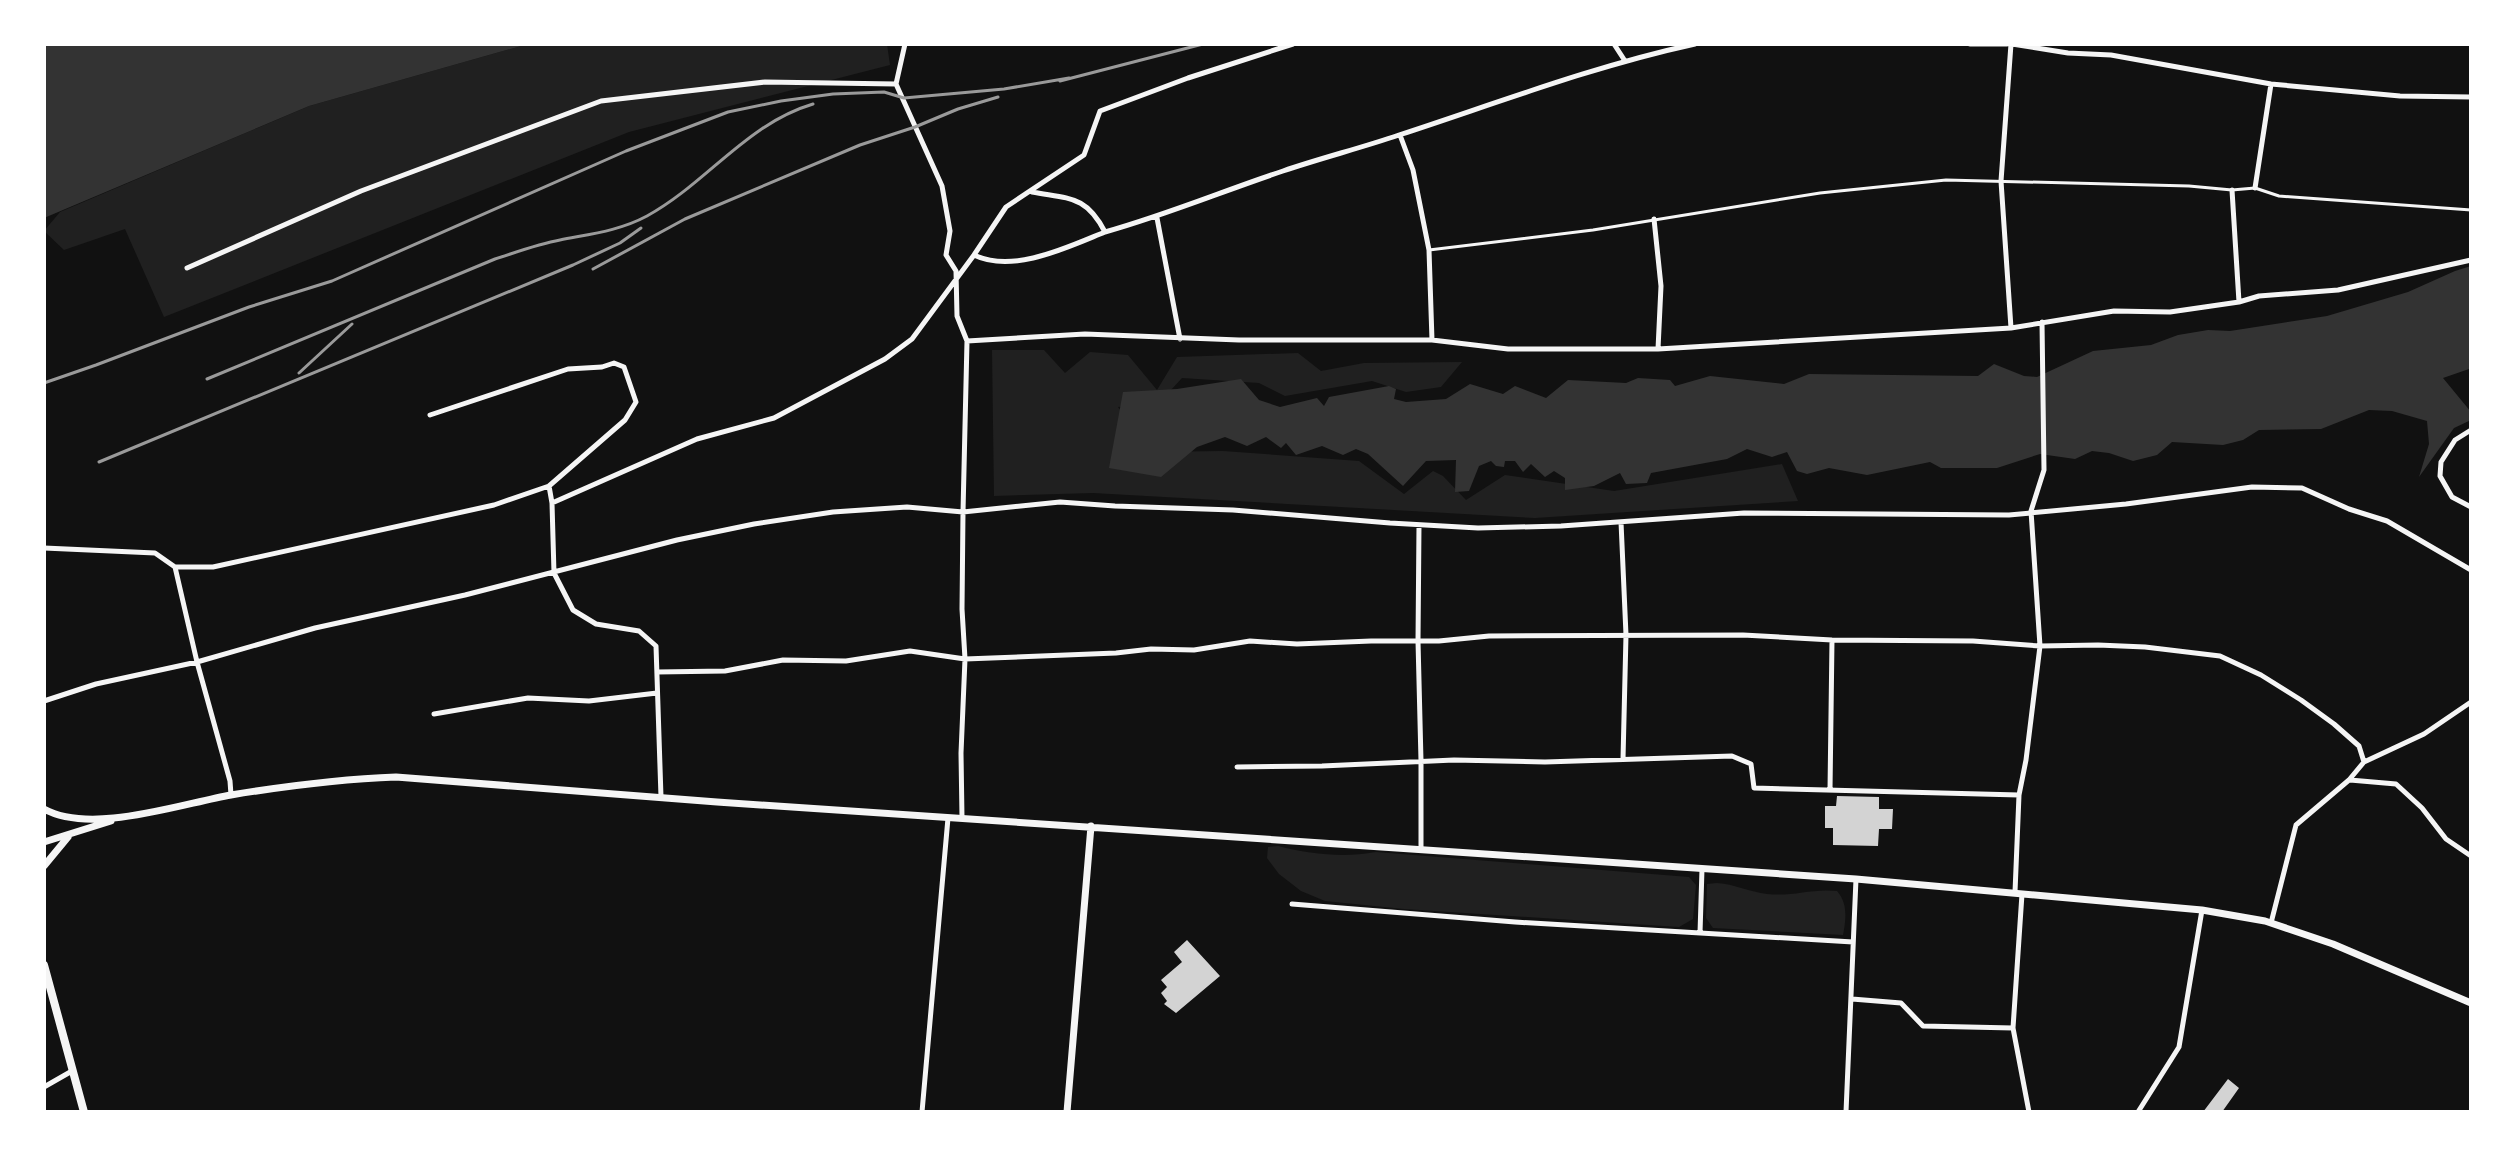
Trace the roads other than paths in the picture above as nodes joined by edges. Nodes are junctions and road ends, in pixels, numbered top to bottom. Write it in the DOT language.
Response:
graph roads {
  1 [pos="905,44"];
  2 [pos="1293,44"];
  3 [pos="1614,44"];
  4 [pos="1695,44"];
  5 [pos="1970,44"];
  6 [pos="2010,44"];
  7 [pos="1625,61"];
  8 [pos="896,84"];
  9 [pos="2271,84"];
  10 [pos="2471,97"];
  11 [pos="1400,135"];
  12 [pos="2001,181"];
  13 [pos="2255,188"];
  14 [pos="2232,190"];
  15 [pos="1031,192"];
  16 [pos="2471,210"];
  17 [pos="1157,218"];
  18 [pos="1654,219"];
  19 [pos="1105,232"];
  20 [pos="1429,250"];
  21 [pos="974,255"];
  22 [pos="2471,260"];
  23 [pos="187,268"];
  24 [pos="957,278"];
  25 [pos="2239,302"];
  26 [pos="2042,322"];
  27 [pos="2011,328"];
  28 [pos="1180,339"];
  29 [pos="1432,340"];
  30 [pos="967,341"];
  31 [pos="1658,349"];
  32 [pos="430,415"];
  33 [pos="2471,430"];
  34 [pos="549,486"];
  35 [pos="552,503"];
  36 [pos="2471,507"];
  37 [pos="2031,511"];
  38 [pos="963,512"];
  39 [pos="1621,522"];
  40 [pos="1419,525"];
  41 [pos="44,548"];
  42 [pos="175,567"];
  43 [pos="2471,570"];
  44 [pos="554,573"];
  45 [pos="1626,635"];
  46 [pos="1832,640"];
  47 [pos="1418,641"];
  48 [pos="2040,646"];
  49 [pos="965,659"];
  50 [pos="197,662"];
  51 [pos="657,672"];
  52 [pos="657,693"];
  53 [pos="44,701"];
  54 [pos="2471,702"];
  55 [pos="434,714"];
  56 [pos="1623,759"];
  57 [pos="1421,761"];
  58 [pos="2364,762"];
  59 [pos="1237,767"];
  60 [pos="2349,780"];
  61 [pos="1830,790"];
  62 [pos="231,795"];
  63 [pos="2019,795"];
  64 [pos="661,797"];
  65 [pos="44,809"];
  66 [pos="126,816"];
  67 [pos="948,817"];
  68 [pos="962,817"];
  69 [pos="1091,826"];
  70 [pos="70,835"];
  71 [pos="44,842"];
  72 [pos="1421,850"];
  73 [pos="2471,856"];
  74 [pos="44,866"];
  75 [pos="1702,869"];
  76 [pos="1856,879"];
  77 [pos="2018,892"];
  78 [pos="1292,904"];
  79 [pos="2202,910"];
  80 [pos="2271,923"];
  81 [pos="1700,933"];
  82 [pos="1853,942"];
  83 [pos="44,965"];
  84 [pos="1852,999"];
  85 [pos="2471,1003"];
  86 [pos="2013,1028"];
  87 [pos="73,1070"];
  88 [pos="44,1087"];
  89 [pos="84,1112"];
  90 [pos="922,1112"];
  91 [pos="1067,1112"];
  92 [pos="1846,1112"];
  93 [pos="2029,1112"];
  94 [pos="2138,1112"];
  1 -- 8 [label="street"];
  2 -- 15 [label="street"];
  3 -- 7 [label="street"];
  4 -- 7 [label="street"];
  5 -- 6 [label="street"];
  6 -- 9 [label="street"];
  6 -- 12 [label="street"];
  7 -- 11 [label="street"];
  8 -- 23 [label="street"];
  8 -- 24 [label="street"];
  9 -- 10 [label="street"];
  9 -- 13 [label="street"];
  11 -- 17 [label="street"];
  11 -- 20 [label="street"];
  12 -- 14 [label="lane"];
  12 -- 18 [label="lane"];
  12 -- 27 [label="street"];
  13 -- 14 [label="lane"];
  13 -- 16 [label="lane"];
  14 -- 25 [label="street"];
  15 -- 19 [label="street"];
  15 -- 21 [label="street"];
  17 -- 19 [label="street"];
  17 -- 28 [label="street"];
  18 -- 20 [label="lane"];
  18 -- 31 [label="street"];
  19 -- 21 [label="street"];
  20 -- 29 [label="street"];
  21 -- 24 [label="street"];
  22 -- 25 [label="street"];
  24 -- 30 [label="street"];
  24 -- 35 [label="street"];
  25 -- 26 [label="street"];
  26 -- 27 [label="street"];
  26 -- 37 [label="street"];
  27 -- 31 [label="street"];
  28 -- 29 [label="street"];
  28 -- 30 [label="street"];
  29 -- 31 [label="street"];
  30 -- 38 [label="street"];
  32 -- 34 [label="street"];
  33 -- 36 [label="street"];
  34 -- 35 [label="street"];
  34 -- 42 [label="street"];
  35 -- 44 [label="street"];
  37 -- 39 [label="street"];
  37 -- 43 [label="street"];
  37 -- 48 [label="street"];
  38 -- 40 [label="street"];
  38 -- 44 [label="street"];
  38 -- 49 [label="street"];
  39 -- 40 [label="street"];
  39 -- 45 [label="street"];
  40 -- 47 [label="street"];
  41 -- 42 [label="street"];
  42 -- 50 [label="street"];
  44 -- 50 [label="street"];
  44 -- 51 [label="street"];
  45 -- 46 [label="street"];
  45 -- 47 [label="street"];
  45 -- 56 [label="street"];
  46 -- 48 [label="street"];
  46 -- 61 [label="street"];
  47 -- 49 [label="street"];
  47 -- 57 [label="street"];
  48 -- 58 [label="street"];
  48 -- 63 [label="street"];
  49 -- 51 [label="street"];
  49 -- 68 [label="street"];
  50 -- 53 [label="street"];
  50 -- 62 [label="street"];
  51 -- 52 [label="street"];
  52 -- 55 [label="street"];
  52 -- 64 [label="street"];
  54 -- 58 [label="street"];
  56 -- 57 [label="street"];
  56 -- 61 [label="street"];
  57 -- 59 [label="street"];
  57 -- 72 [label="street"];
  58 -- 60 [label="street"];
  60 -- 73 [label="street"];
  60 -- 80 [label="street"];
  61 -- 63 [label="street"];
  62 -- 64 [label="main road"];
  62 -- 66 [label="main road"];
  63 -- 77 [label="street"];
  64 -- 67 [label="main road"];
  65 -- 66 [label="main road"];
  66 -- 70 [label="main road"];
  67 -- 68 [label="main road"];
  67 -- 90 [label="street"];
  68 -- 69 [label="main road"];
  69 -- 72 [label="main road"];
  69 -- 91 [label="main road"];
  70 -- 71 [label="main road"];
  70 -- 74 [label="main road"];
  72 -- 75 [label="main road"];
  75 -- 76 [label="main road"];
  75 -- 81 [label="street"];
  76 -- 77 [label="main road"];
  76 -- 82 [label="street"];
  77 -- 79 [label="main road"];
  77 -- 86 [label="street"];
  78 -- 81 [label="street"];
  79 -- 80 [label="main road"];
  79 -- 94 [label="street"];
  80 -- 85 [label="main road"];
  81 -- 82 [label="street"];
  82 -- 84 [label="street"];
  83 -- 87 [label="main road"];
  84 -- 86 [label="street"];
  84 -- 92 [label="street"];
  86 -- 93 [label="street"];
  87 -- 88 [label="street"];
  87 -- 89 [label="main road"];
}
